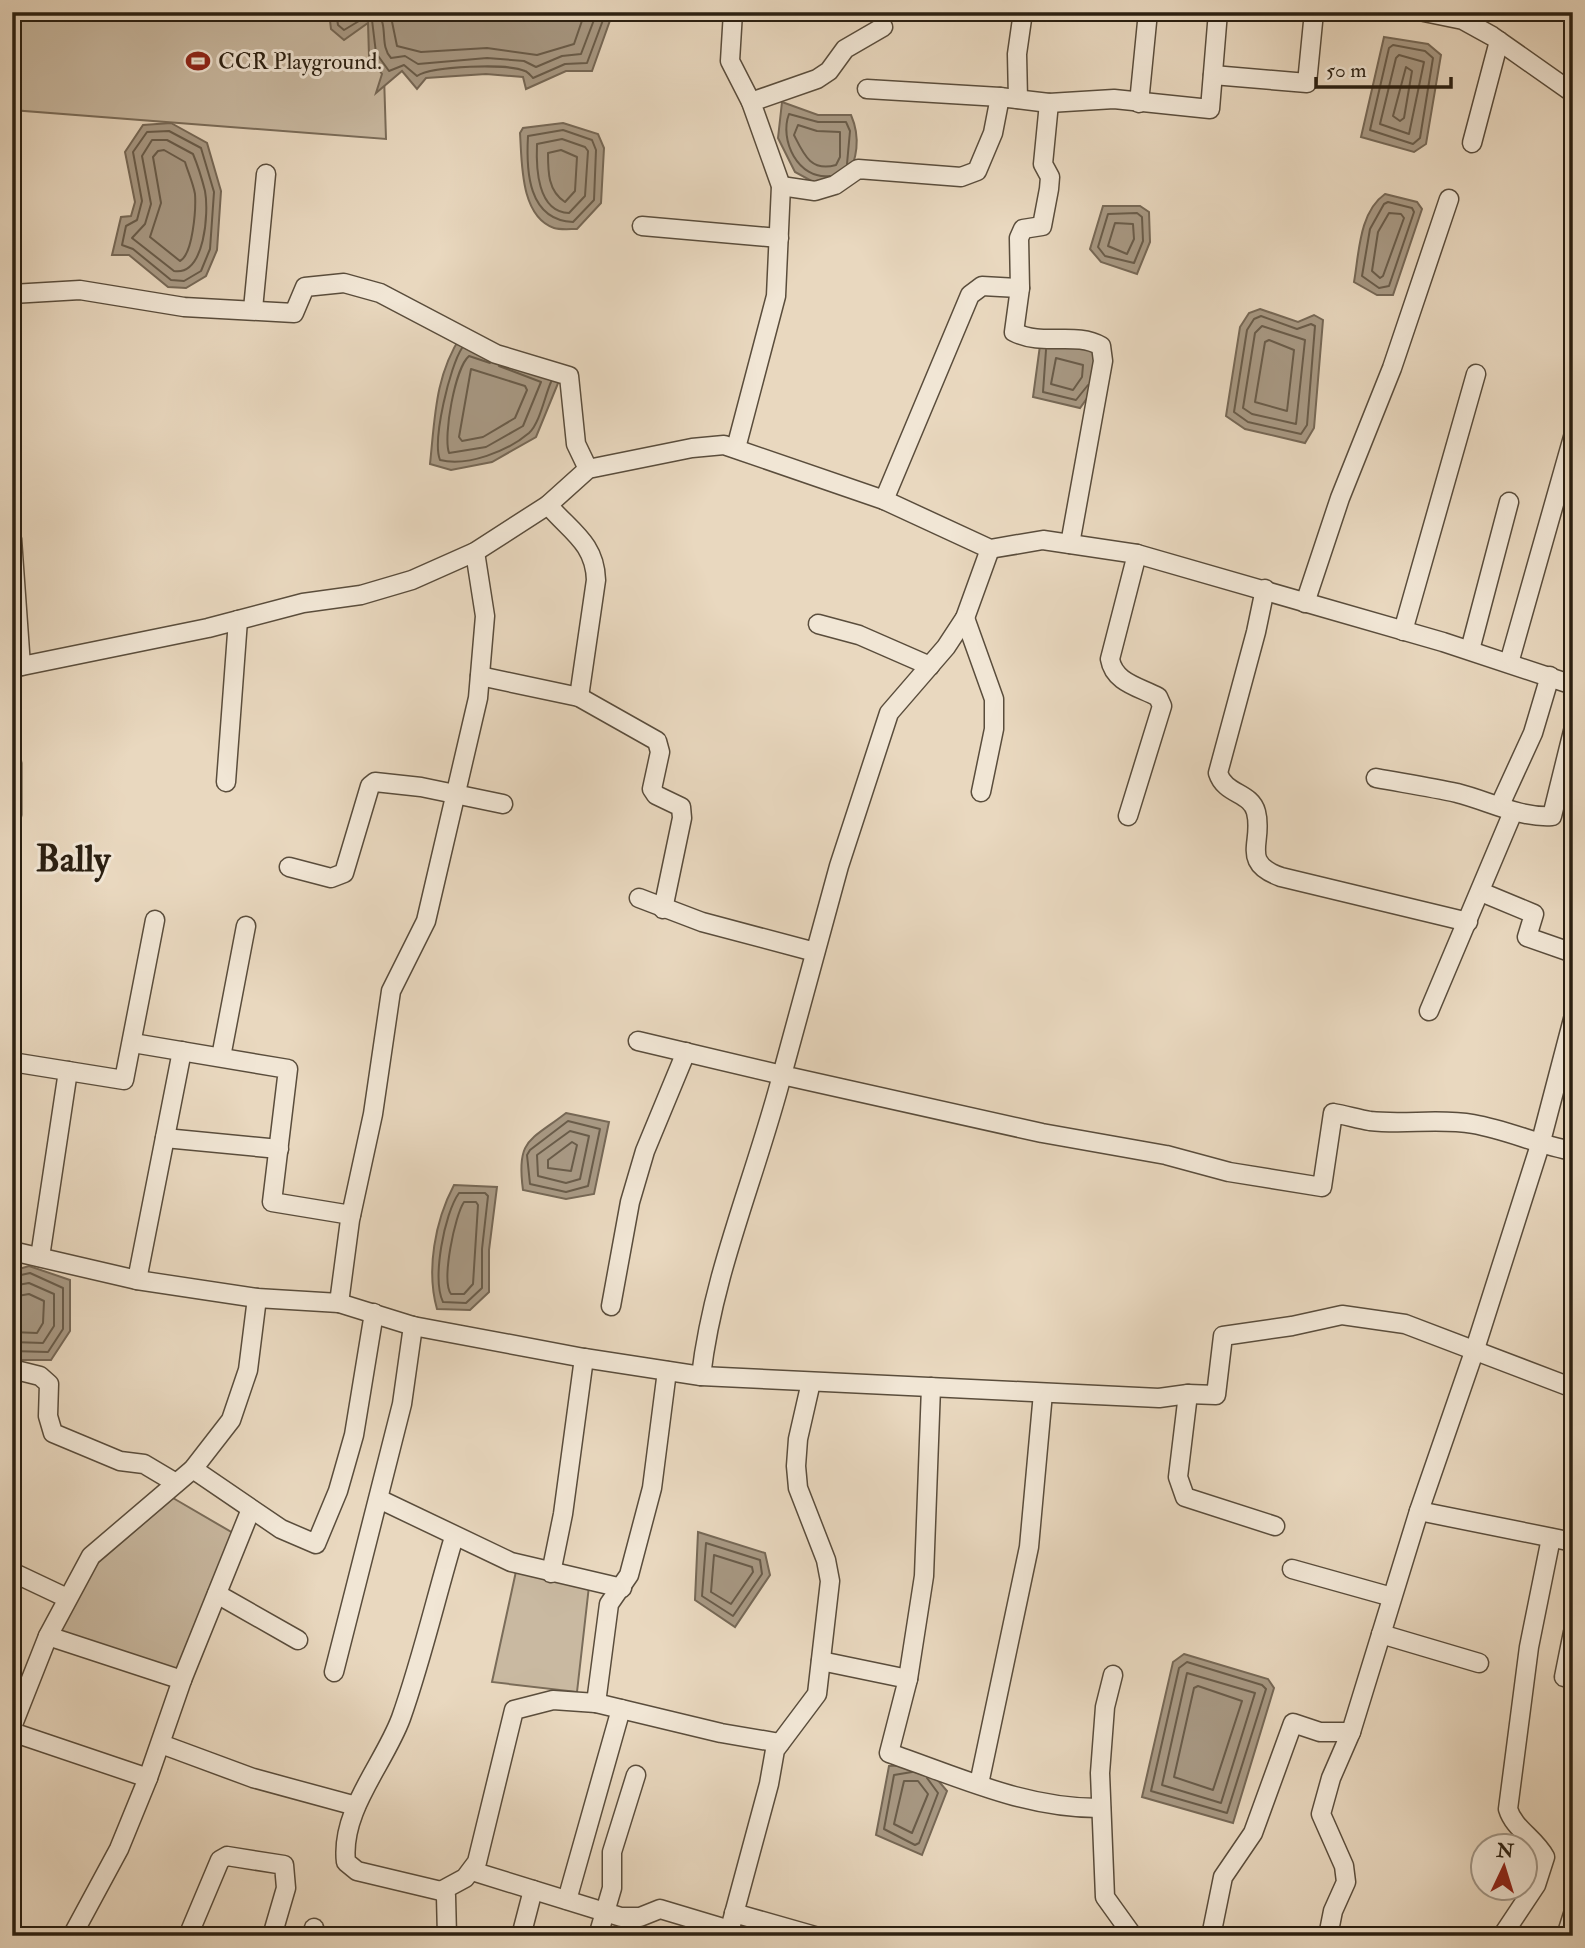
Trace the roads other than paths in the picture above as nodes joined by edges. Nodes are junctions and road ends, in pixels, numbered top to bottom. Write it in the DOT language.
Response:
graph roads {
  1 [pos="733,12"];
  2 [pos="1023,12"];
  3 [pos="1148,12"];
  4 [pos="1218,12"];
  5 [pos="1314,12"];
  6 [pos="1424,12"];
  7 [pos="883,27"];
  8 [pos="1499,41"];
  9 [pos="1213,75"];
  10 [pos="867,89"];
  11 [pos="1573,93"];
  12 [pos="1009,98"];
  13 [pos="751,102"];
  14 [pos="1049,103"];
  15 [pos="1139,103"];
  16 [pos="1472,143"];
  17 [pos="267,174"];
  18 [pos="781,186"];
  19 [pos="1449,199"];
  20 [pos="642,226"];
  21 [pos="779,238"];
  22 [pos="1020,288"];
  23 [pos="12,294"];
  24 [pos="253,309"];
  25 [pos="1476,373"];
  26 [pos="1573,437"];
  27 [pos="736,448"];
  28 [pos="588,469"];
  29 [pos="884,500"];
  30 [pos="1509,502"];
  31 [pos="548,505"];
  32 [pos="12,539"];
  33 [pos="1070,544"];
  34 [pos="989,549"];
  35 [pos="475,552"];
  36 [pos="1136,554"];
  37 [pos="1265,589"];
  38 [pos="1305,603"];
  39 [pos="965,618"];
  40 [pos="237,620"];
  41 [pos="818,624"];
  42 [pos="1403,631"];
  43 [pos="1470,650"];
  44 [pos="1509,663"];
  45 [pos="930,666"];
  46 [pos="17,667"];
  47 [pos="480,676"];
  48 [pos="1550,676"];
  49 [pos="1573,685"];
  50 [pos="579,697"];
  51 [pos="1573,732"];
  52 [pos="12,764"];
  53 [pos="1376,778"];
  54 [pos="226,782"];
  55 [pos="981,792"];
  56 [pos="454,795"];
  57 [pos="503,804"];
  58 [pos="1507,808"];
  59 [pos="12,815"];
  60 [pos="1128,816"];
  61 [pos="289,867"];
  62 [pos="1481,892"];
  63 [pos="639,898"];
  64 [pos="663,909"];
  65 [pos="155,920"];
  66 [pos="1468,922"];
  67 [pos="246,926"];
  68 [pos="815,952"];
  69 [pos="1573,953"];
  70 [pos="1429,1011"];
  71 [pos="1573,1019"];
  72 [pos="638,1041"];
  73 [pos="133,1043"];
  74 [pos="182,1051"];
  75 [pos="685,1052"];
  76 [pos="222,1057"];
  77 [pos="12,1062"];
  78 [pos="68,1071"];
  79 [pos="782,1075"];
  80 [pos="165,1138"];
  81 [pos="1540,1145"];
  82 [pos="279,1149"];
  83 [pos="1573,1152"];
  84 [pos="351,1214"];
  85 [pos="12,1251"];
  86 [pos="40,1257"];
  87 [pos="137,1280"];
  88 [pos="257,1298"];
  89 [pos="339,1303"];
  90 [pos="611,1306"];
  91 [pos="374,1313"];
  92 [pos="413,1326"];
  93 [pos="1474,1352"];
  94 [pos="584,1358"];
  95 [pos="12,1369"];
  96 [pos="667,1371"];
  97 [pos="701,1376"];
  98 [pos="811,1382"];
  99 [pos="931,1387"];
  100 [pos="1573,1388"];
  101 [pos="1043,1393"];
  102 [pos="1188,1394"];
  103 [pos="193,1469"];
  104 [pos="176,1483"];
  105 [pos="379,1499"];
  106 [pos="251,1509"];
  107 [pos="1419,1511"];
  108 [pos="1275,1526"];
  109 [pos="454,1537"];
  110 [pos="1551,1538"];
  111 [pos="1573,1542"];
  112 [pos="1293,1569"];
  113 [pos="12,1572"];
  114 [pos="551,1573"];
  115 [pos="622,1588"];
  116 [pos="217,1594"];
  117 [pos="1392,1597"];
  118 [pos="67,1598"];
  119 [pos="1573,1632"];
  120 [pos="1381,1634"];
  121 [pos="48,1636"];
  122 [pos="298,1640"];
  123 [pos="821,1661"];
  124 [pos="1479,1663"];
  125 [pos="334,1672"];
  126 [pos="1112,1675"];
  127 [pos="1564,1677"];
  128 [pos="908,1679"];
  129 [pos="182,1680"];
  130 [pos="596,1703"];
  131 [pos="621,1709"];
  132 [pos="12,1729"];
  133 [pos="1351,1732"];
  134 [pos="780,1743"];
  135 [pos="161,1744"];
  136 [pos="636,1775"];
  137 [pos="148,1778"];
  138 [pos="979,1784"];
  139 [pos="356,1806"];
  140 [pos="1101,1808"];
  141 [pos="472,1871"];
  142 [pos="533,1890"];
  143 [pos="442,1891"];
  144 [pos="567,1900"];
  145 [pos="605,1912"];
  146 [pos="1573,1913"];
  147 [pos="731,1926"];
  148 [pos="72,1936"];
  149 [pos="188,1936"];
  150 [pos="272,1936"];
  151 [pos="447,1936"];
  152 [pos="521,1936"];
  153 [pos="598,1936"];
  154 [pos="815,1936"];
  155 [pos="1133,1936"];
  156 [pos="1211,1936"];
  157 [pos="1328,1936"];
  158 [pos="1502,1936"];
  159 [pos="1566,1936"];
  1 -- 13 [label="street"];
  2 -- 12 [label="street"];
  3 -- 15 [label="street"];
  4 -- 9 [label="street"];
  5 -- 9 [label="street"];
  6 -- 8 [label="street"];
  7 -- 13 [label="street"];
  8 -- 11 [label="street"];
  8 -- 16 [label="street"];
  9 -- 15 [label="street"];
  10 -- 12 [label="street"];
  12 -- 14 [label="street"];
  12 -- 18 [label="street"];
  13 -- 18 [label="street"];
  14 -- 15 [label="street"];
  14 -- 22 [label="street"];
  17 -- 24 [label="street"];
  18 -- 21 [label="street"];
  19 -- 38 [label="street"];
  20 -- 21 [label="street"];
  21 -- 27 [label="street"];
  22 -- 29 [label="street"];
  22 -- 33 [label="street"];
  23 -- 24 [label="street"];
  24 -- 28 [label="street"];
  25 -- 42 [label="street"];
  26 -- 44 [label="street"];
  27 -- 28 [label="street"];
  27 -- 29 [label="street"];
  28 -- 31 [label="street"];
  29 -- 34 [label="street"];
  30 -- 43 [label="street"];
  31 -- 35 [label="street"];
  31 -- 50 [label="street"];
  32 -- 46 [label="street"];
  33 -- 34 [label="street"];
  33 -- 36 [label="street"];
  34 -- 39 [label="street"];
  35 -- 40 [label="street"];
  35 -- 47 [label="street"];
  36 -- 37 [label="street"];
  36 -- 60 [label="street"];
  37 -- 38 [label="street"];
  37 -- 66 [label="street"];
  38 -- 42 [label="street"];
  39 -- 45 [label="street"];
  39 -- 55 [label="street"];
  40 -- 46 [label="street"];
  40 -- 54 [label="street"];
  41 -- 45 [label="street"];
  42 -- 43 [label="street"];
  43 -- 44 [label="street"];
  44 -- 48 [label="street"];
  45 -- 68 [label="street"];
  47 -- 50 [label="street"];
  47 -- 56 [label="street"];
  48 -- 49 [label="street"];
  48 -- 58 [label="street"];
  50 -- 64 [label="street"];
  51 -- 58 [label="street"];
  52 -- 59 [label="street"];
  53 -- 58 [label="street"];
  56 -- 57 [label="street"];
  56 -- 61 [label="street"];
  56 -- 84 [label="street"];
  58 -- 62 [label="street"];
  62 -- 66 [label="street"];
  62 -- 69 [label="street"];
  63 -- 64 [label="street"];
  64 -- 68 [label="street"];
  65 -- 73 [label="street"];
  66 -- 70 [label="street"];
  67 -- 76 [label="street"];
  68 -- 79 [label="street"];
  71 -- 81 [label="street"];
  72 -- 75 [label="street"];
  73 -- 74 [label="street"];
  73 -- 78 [label="street"];
  74 -- 76 [label="street"];
  74 -- 80 [label="street"];
  75 -- 79 [label="street"];
  75 -- 90 [label="street"];
  76 -- 82 [label="street"];
  77 -- 78 [label="street"];
  78 -- 86 [label="street"];
  79 -- 81 [label="street"];
  79 -- 97 [label="street"];
  80 -- 82 [label="street"];
  80 -- 87 [label="street"];
  81 -- 83 [label="street"];
  81 -- 93 [label="street"];
  82 -- 84 [label="street"];
  84 -- 89 [label="street"];
  85 -- 86 [label="street"];
  86 -- 87 [label="street"];
  87 -- 88 [label="street"];
  88 -- 89 [label="street"];
  88 -- 103 [label="street"];
  89 -- 91 [label="street"];
  91 -- 92 [label="street"];
  91 -- 106 [label="street"];
  92 -- 94 [label="street"];
  92 -- 105 [label="street"];
  93 -- 100 [label="street"];
  93 -- 102 [label="street"];
  93 -- 107 [label="street"];
  94 -- 96 [label="street"];
  94 -- 114 [label="street"];
  95 -- 104 [label="street"];
  96 -- 97 [label="street"];
  96 -- 115 [label="street"];
  97 -- 98 [label="street"];
  98 -- 99 [label="street"];
  98 -- 123 [label="street"];
  99 -- 101 [label="street"];
  99 -- 128 [label="street"];
  101 -- 102 [label="street"];
  101 -- 138 [label="street"];
  102 -- 108 [label="street"];
  103 -- 104 [label="street"];
  103 -- 106 [label="street"];
  104 -- 118 [label="street"];
  105 -- 109 [label="street"];
  105 -- 125 [label="street"];
  106 -- 116 [label="street"];
  107 -- 110 [label="street"];
  107 -- 117 [label="street"];
  109 -- 114 [label="street"];
  109 -- 139 [label="street"];
  110 -- 111 [label="street"];
  110 -- 158 [label="street"];
  112 -- 117 [label="street"];
  113 -- 118 [label="street"];
  114 -- 115 [label="street"];
  115 -- 130 [label="street"];
  116 -- 122 [label="street"];
  116 -- 129 [label="street"];
  117 -- 120 [label="street"];
  118 -- 121 [label="street"];
  119 -- 127 [label="street"];
  120 -- 124 [label="street"];
  120 -- 133 [label="street"];
  121 -- 129 [label="street"];
  121 -- 132 [label="street"];
  123 -- 128 [label="street"];
  123 -- 134 [label="street"];
  126 -- 140 [label="street"];
  128 -- 138 [label="street"];
  129 -- 135 [label="street"];
  130 -- 131 [label="street"];
  130 -- 141 [label="street"];
  131 -- 134 [label="street"];
  131 -- 144 [label="street"];
  132 -- 137 [label="street"];
  133 -- 156 [label="street"];
  133 -- 157 [label="street"];
  134 -- 147 [label="street"];
  135 -- 137 [label="street"];
  135 -- 139 [label="street"];
  136 -- 145 [label="street"];
  137 -- 148 [label="street"];
  138 -- 140 [label="street"];
  139 -- 143 [label="street"];
  140 -- 155 [label="street"];
  141 -- 142 [label="street"];
  141 -- 143 [label="street"];
  142 -- 144 [label="street"];
  142 -- 152 [label="street"];
  143 -- 151 [label="street"];
  144 -- 145 [label="street"];
  145 -- 147 [label="street"];
  145 -- 153 [label="street"];
  146 -- 159 [label="street"];
  147 -- 154 [label="street"];
  149 -- 150 [label="street"];
}
